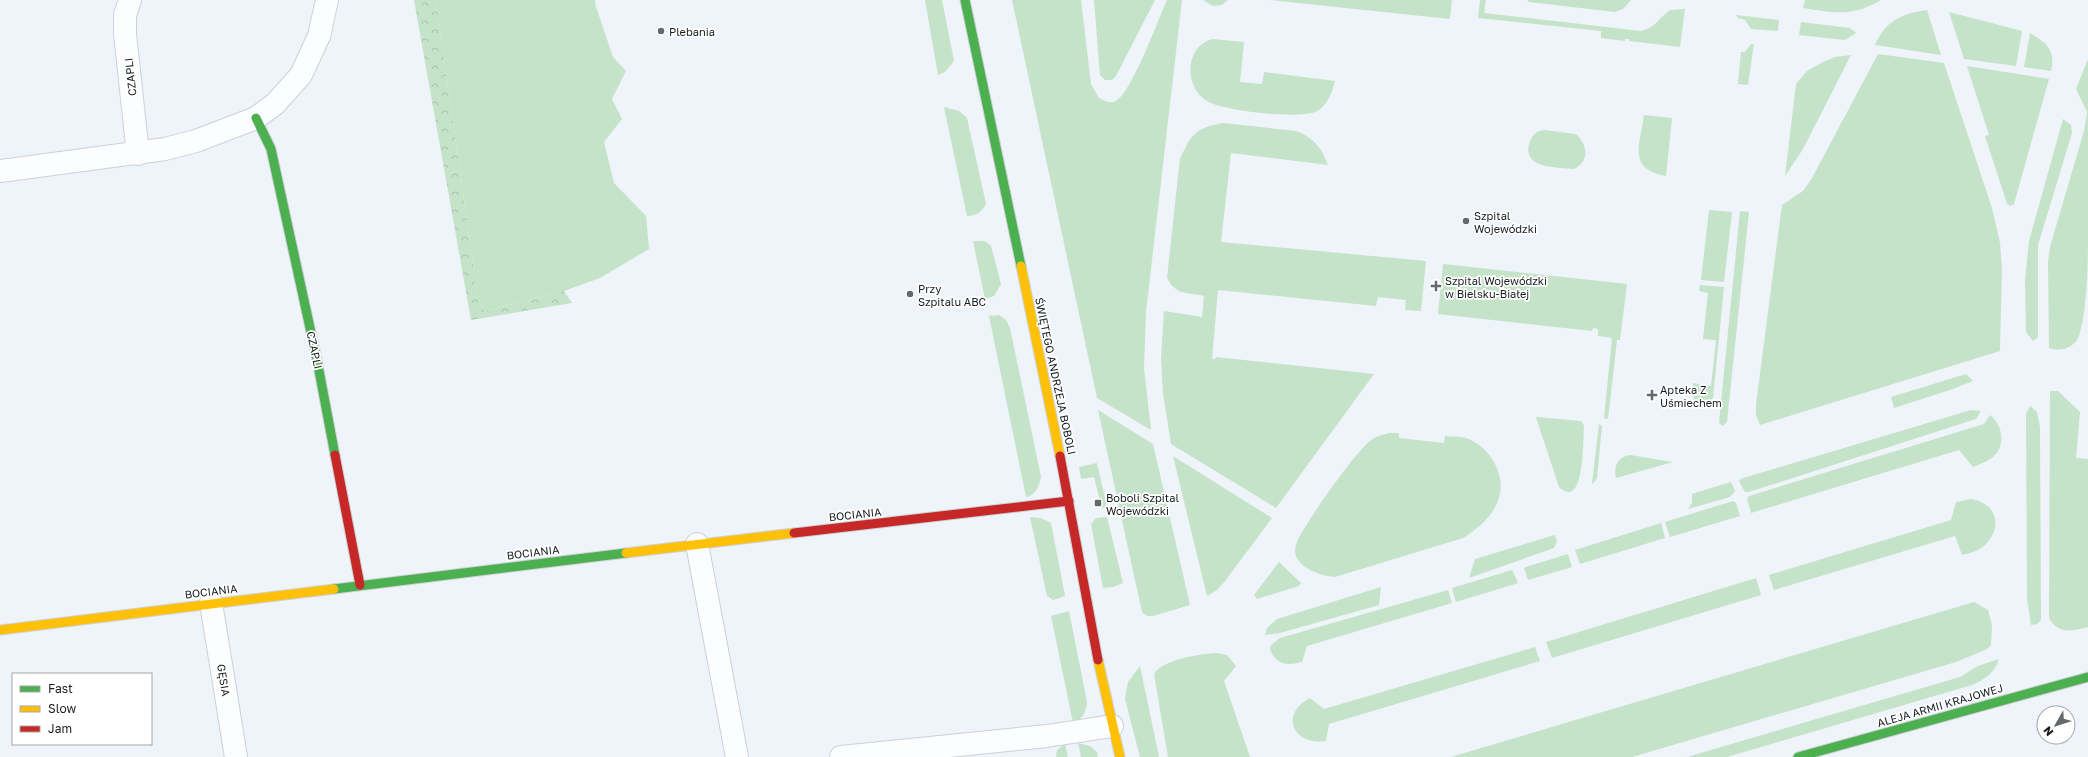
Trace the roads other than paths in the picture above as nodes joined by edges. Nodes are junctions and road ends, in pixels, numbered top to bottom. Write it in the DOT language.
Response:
graph roads {
  1 [pos="130,0"];
  2 [pos="327,0"];
  3 [pos="965,0"];
  4 [pos="256,118"];
  5 [pos="138,154"];
  6 [pos="0,171"];
  7 [pos="1069,501"];
  8 [pos="697,544"];
  9 [pos="360,585"];
  10 [pos="211,603"];
  11 [pos="0,630"];
  12 [pos="2088,677"];
  13 [pos="1112,726"];
  14 [pos="236,757"];
  15 [pos="736,757"];
  16 [pos="841,757"];
  17 [pos="1120,757"];
  18 [pos="1798,757"];
  1 -- 5 [label="street, CZAPLI"];
  2 -- 4 [label="street"];
  3 -- 7 [label="street, ŚWIĘTEGO ANDRZEJA BOBOLI"];
  4 -- 5 [label="street"];
  4 -- 9 [label="street, CZAPLI"];
  5 -- 6 [label="street"];
  7 -- 8 [label="street, BOCIANIA"];
  7 -- 13 [label="street, ŚWIĘTEGO ANDRZEJA BOBOLI"];
  8 -- 9 [label="street, BOCIANIA"];
  8 -- 15 [label="street"];
  9 -- 10 [label="street, BOCIANIA"];
  10 -- 11 [label="street, BOCIANIA"];
  10 -- 14 [label="street, GĘSIA"];
  12 -- 18 [label="street, ALEJA ARMII KRAJOWEJ"];
  13 -- 16 [label="street"];
  13 -- 17 [label="street, ŚWIĘTEGO ANDRZEJA BOBOLI"];
}
